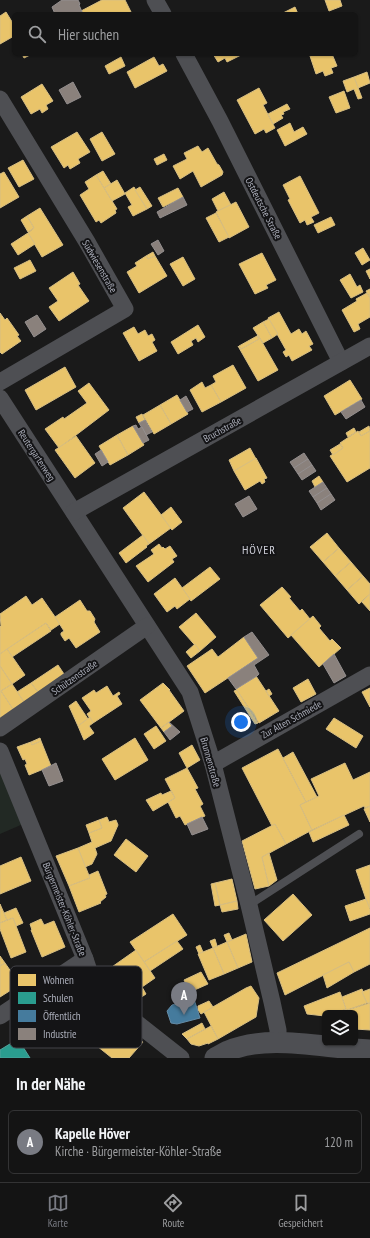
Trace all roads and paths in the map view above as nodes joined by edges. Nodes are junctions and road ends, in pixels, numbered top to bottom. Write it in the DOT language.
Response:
graph roads {
  1 [pos="155,0"];
  2 [pos="162,12"];
  3 [pos="185,56"];
  4 [pos="0,99"];
  5 [pos="370,346"];
  6 [pos="341,362"];
  7 [pos="0,382"];
  8 [pos="0,398"];
  9 [pos="74,512"];
  10 [pos="148,626"];
  11 [pos="370,675"];
  12 [pos="0,728"];
  13 [pos="0,751"];
  14 [pos="212,764"];
  15 [pos="359,834"];
  16 [pos="250,905"];
  17 [pos="85,959"];
  18 [pos="75,966"];
  19 [pos="87,966"];
  20 [pos="10,1009"];
  21 [pos="0,1016"];
  22 [pos="142,1027"];
  23 [pos="278,1042"];
  24 [pos="370,1050"];
  25 [pos="181,1058"];
  26 [pos="215,1058"];
  1 -- 2 [label="street"];
  3 -- 6 [label="street, Ostdeutsche Straße"];
  4 -- 7 [label="street, Südwiesenstraße"];
  5 -- 6 [label="street, Bruchstraße"];
  6 -- 9 [label="street, Bruchstraße"];
  8 -- 9 [label="street, Reutergartenweg"];
  9 -- 10 [label="street, Brunnenstraße"];
  10 -- 12 [label="street, Schützenstraße"];
  10 -- 14 [label="street, Brunnenstraße"];
  11 -- 14 [label="street, Zur Alten Schmiede"];
  13 -- 17 [label="street, Bürgermeister-Köhler-Straße"];
  14 -- 16 [label="street, Brunnenstraße"];
  15 -- 16 [label="lane"];
  16 -- 23 [label="street, Brunnenstraße"];
  17 -- 18 [label="street"];
  17 -- 19 [label="street, Bürgermeister-Köhler-Straße"];
  20 -- 21 [label="street"];
  22 -- 25 [label="street, Bürgermeister-Köhler-Straße"];
  23 -- 24 [label="street"];
  23 -- 26 [label="street"];
}
